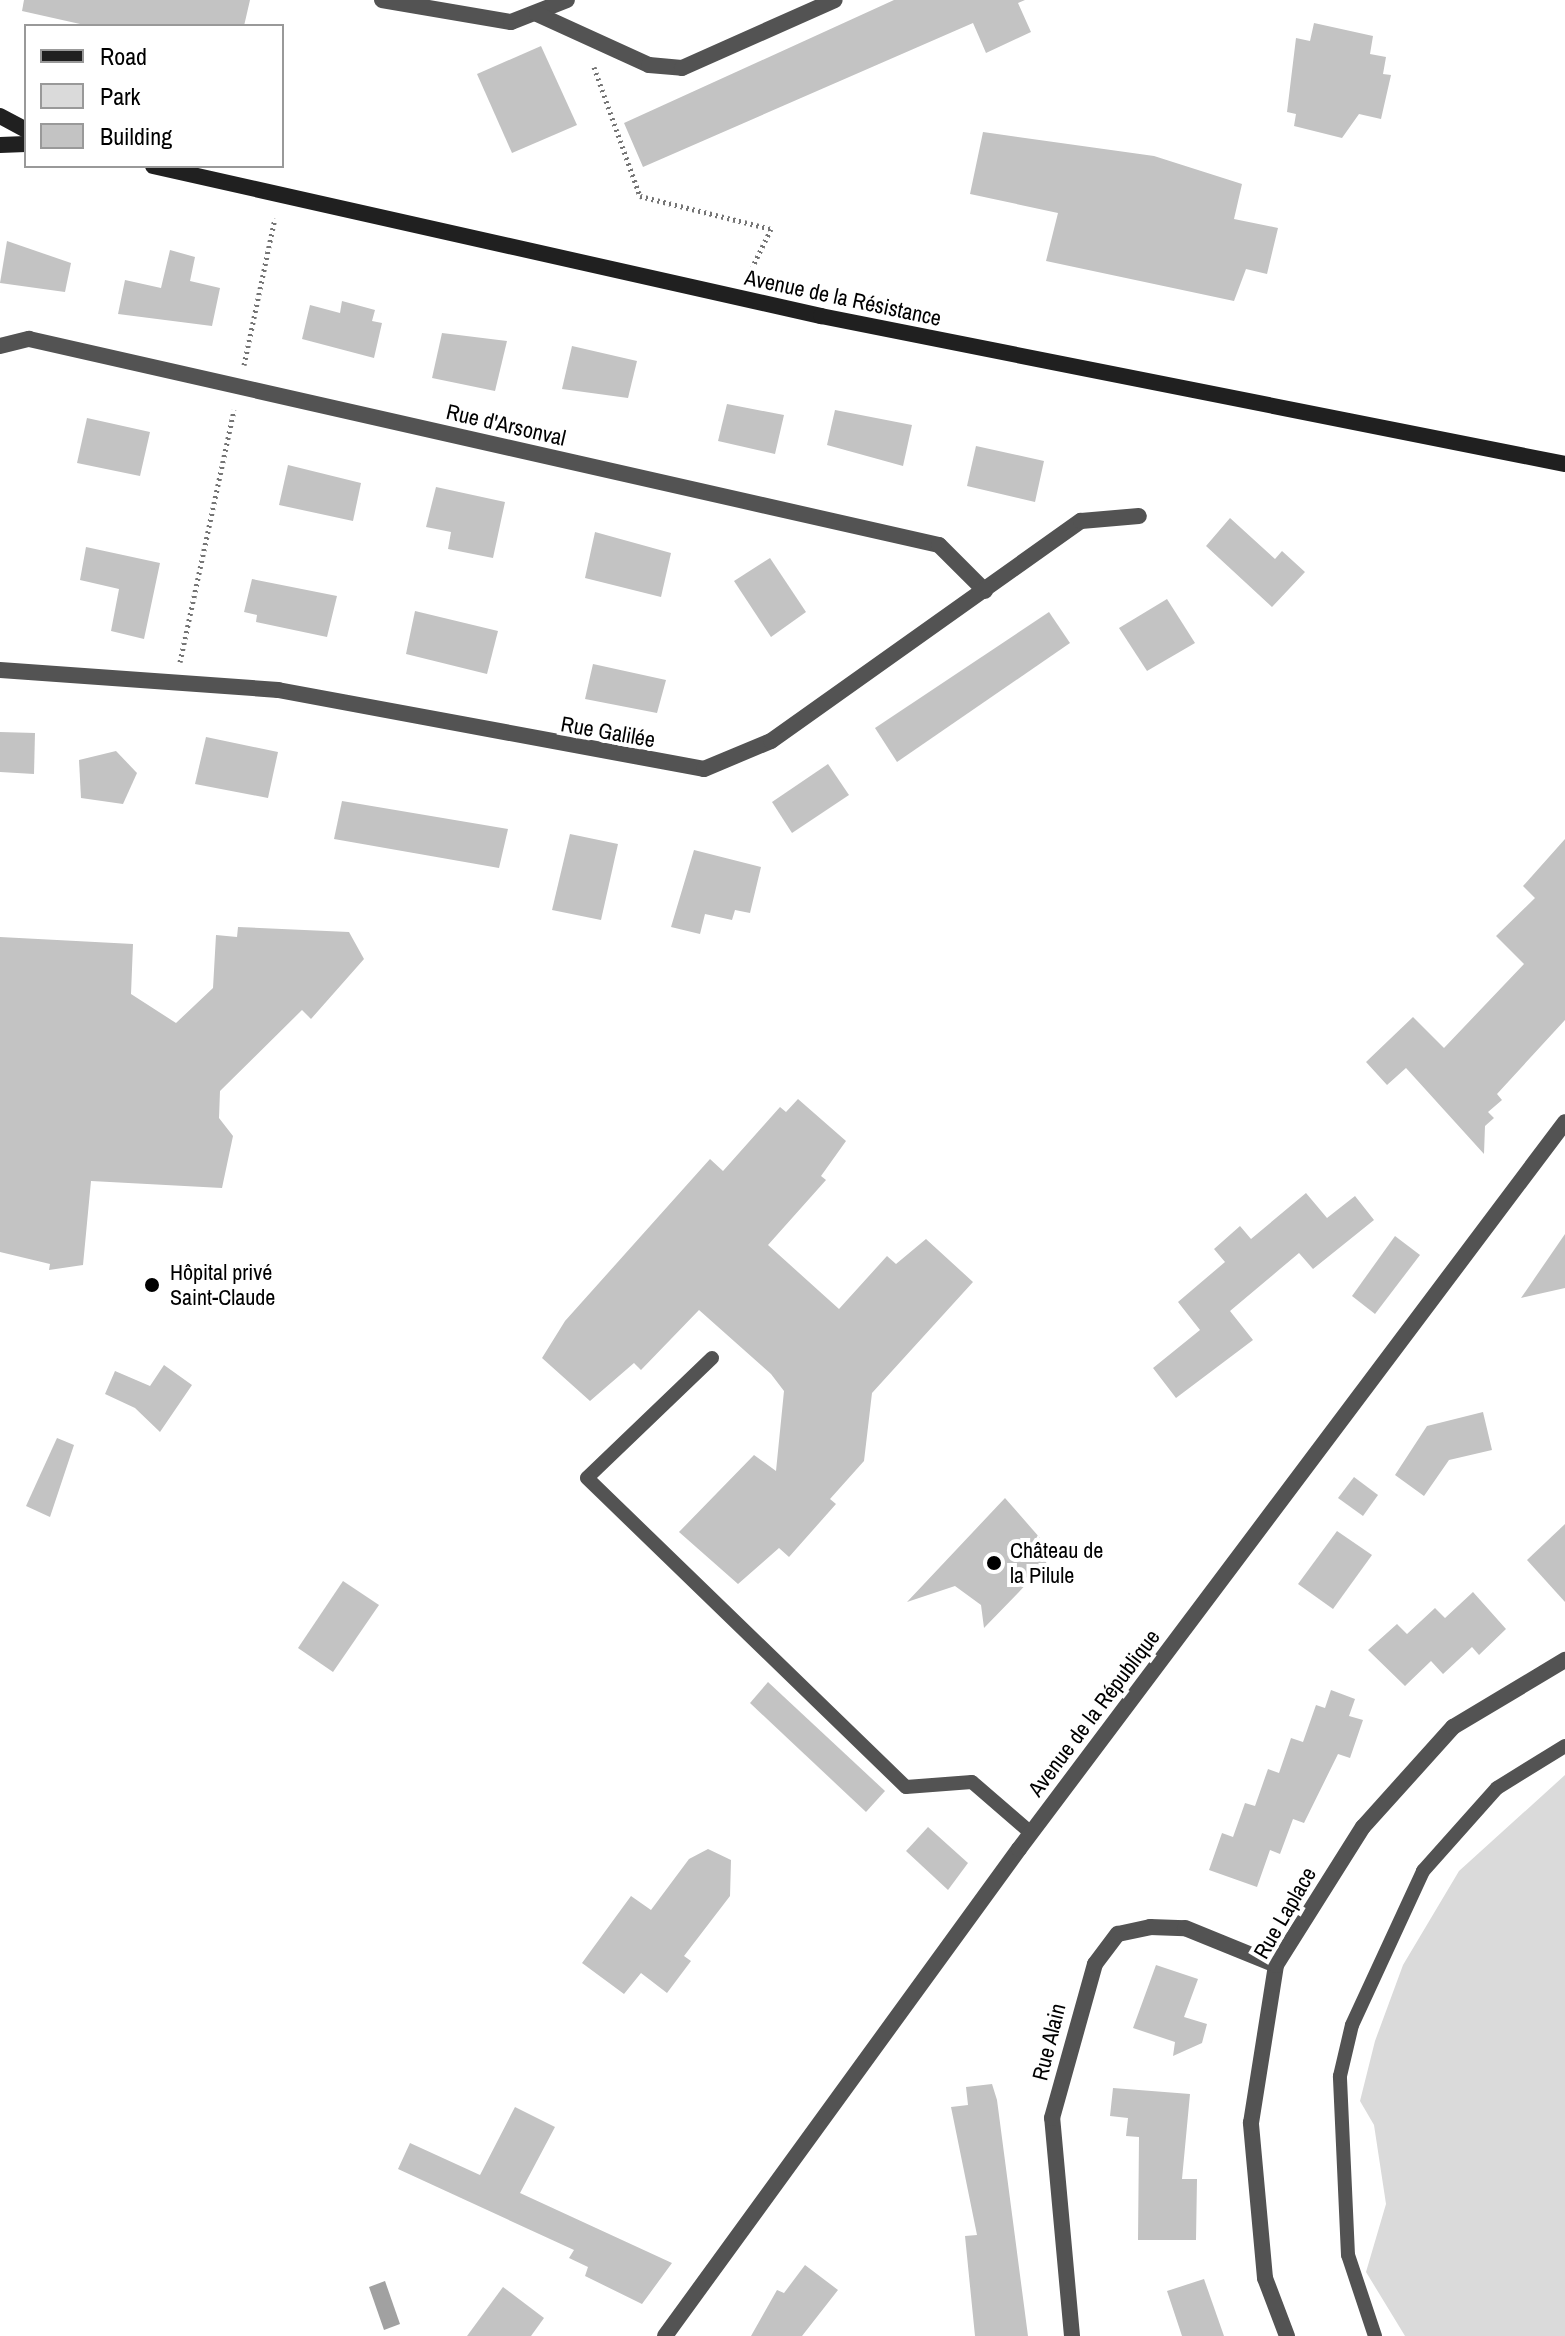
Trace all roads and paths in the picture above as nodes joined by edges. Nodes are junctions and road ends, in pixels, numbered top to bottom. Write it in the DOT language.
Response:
graph roads {
  1 [pos="382,0"];
  2 [pos="567,0"];
  3 [pos="835,0"];
  4 [pos="537,14"];
  5 [pos="583,36"];
  6 [pos="0,116"];
  7 [pos="24,129"];
  8 [pos="24,144"];
  9 [pos="0,145"];
  10 [pos="162,168"];
  11 [pos="281,195"];
  12 [pos="740,298"];
  13 [pos="0,346"];
  14 [pos="239,388"];
  15 [pos="1527,460"];
  16 [pos="1565,464"];
  17 [pos="1565,475"];
  18 [pos="1139,516"];
  19 [pos="985,591"];
  20 [pos="0,670"];
  21 [pos="175,682"];
  22 [pos="1565,1122"];
  23 [pos="712,1358"];
  24 [pos="1565,1660"];
  25 [pos="1565,1746"];
  26 [pos="1031,1833"];
  27 [pos="1276,1965"];
  28 [pos="665,2336"];
  29 [pos="1072,2336"];
  30 [pos="1287,2336"];
  31 [pos="1375,2336"];
  1 -- 4 [label="street"];
  2 -- 4 [label="street"];
  3 -- 5 [label="street"];
  4 -- 5 [label="street"];
  5 -- 12 [label="path"];
  6 -- 7 [label="main road"];
  8 -- 9 [label="main road"];
  10 -- 11 [label="main road, Avenue de la Résistance"];
  11 -- 12 [label="main road, Avenue de la Résistance"];
  11 -- 14 [label="path"];
  12 -- 15 [label="main road, Avenue de la Résistance"];
  13 -- 14 [label="street, Rue d'Arsonval"];
  14 -- 19 [label="street, Rue d'Arsonval"];
  14 -- 21 [label="path"];
  15 -- 16 [label="main road, Avenue de la Résistance"];
  15 -- 17 [label="main road, Avenue de la Résistance"];
  18 -- 19 [label="street, Rue Galilée"];
  19 -- 21 [label="street, Rue Galilée"];
  20 -- 21 [label="street, Rue Galilée"];
  22 -- 26 [label="street, Avenue de la République"];
  23 -- 26 [label="lane"];
  24 -- 27 [label="street, Rue Laplace"];
  25 -- 31 [label="lane"];
  26 -- 28 [label="street, Avenue de la République"];
  27 -- 29 [label="street, Rue Alain"];
  27 -- 30 [label="street, Rue Laplace"];
}
